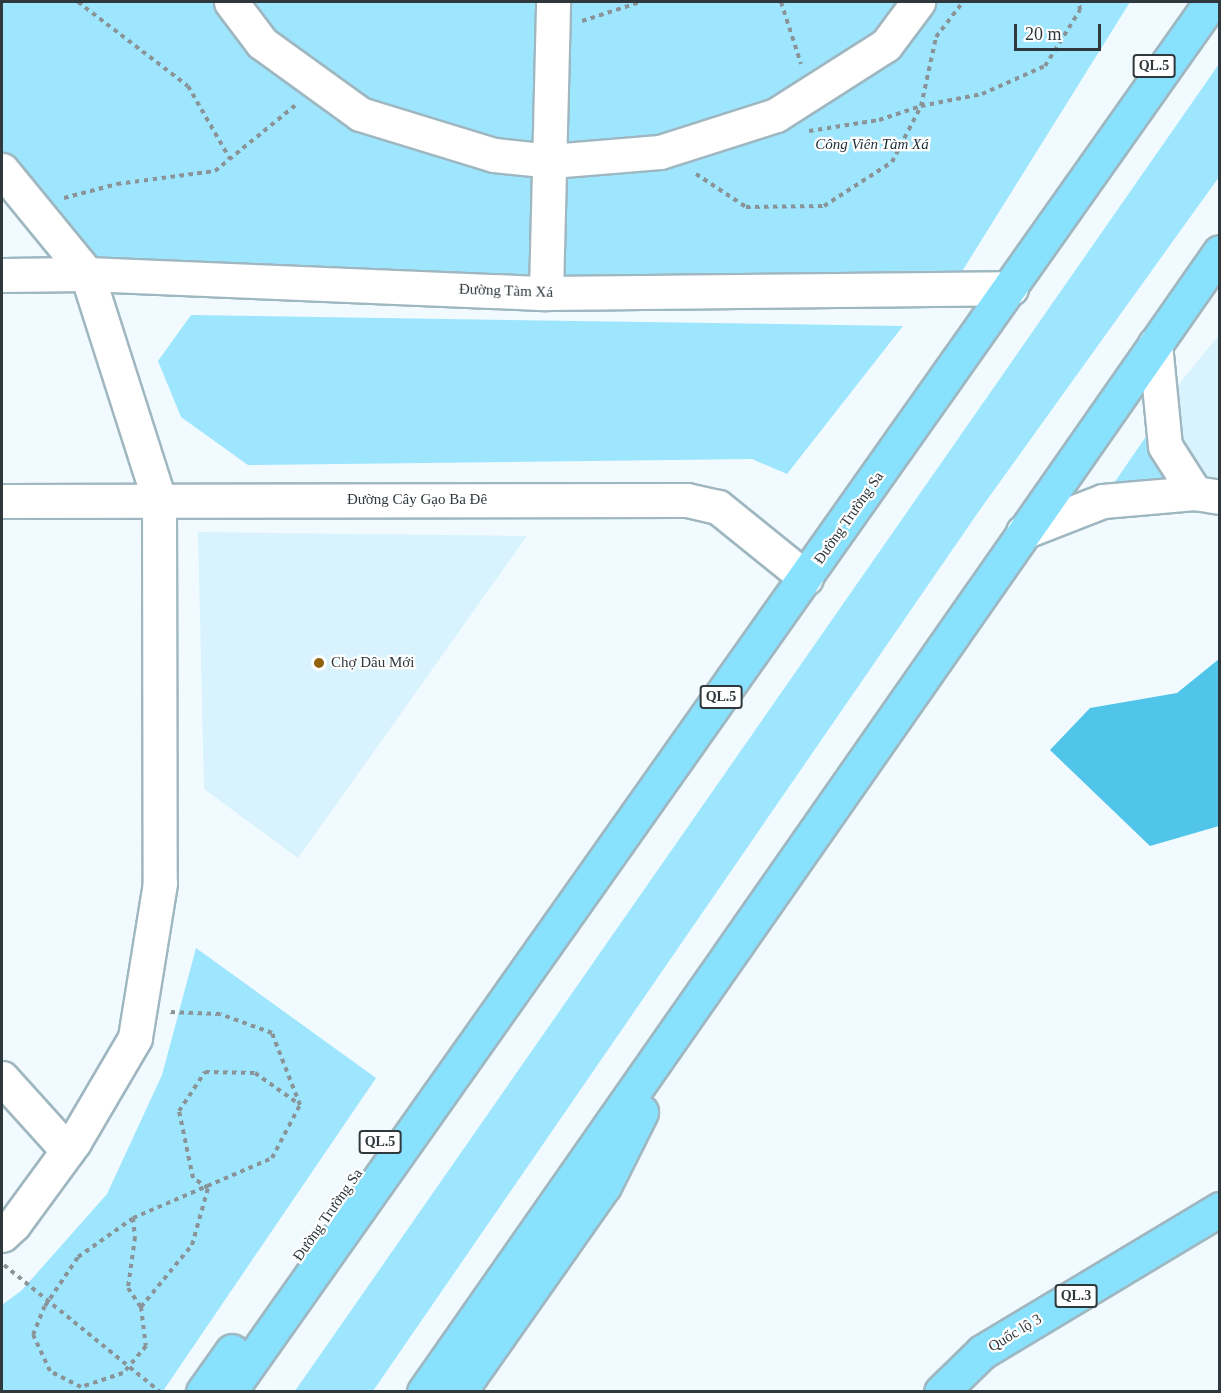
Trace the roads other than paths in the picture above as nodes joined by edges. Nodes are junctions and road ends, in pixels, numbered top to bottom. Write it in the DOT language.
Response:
graph roads {
  1 [pos="231,2"];
  2 [pos="918,2"];
  3 [pos="1185,2"];
  4 [pos="1211,2"];
  5 [pos="553,16"];
  6 [pos="1122,130"];
  7 [pos="551,161"];
  8 [pos="2,170"];
  9 [pos="1220,252"];
  10 [pos="87,274"];
  11 [pos="2,275"];
  12 [pos="1011,288"];
  13 [pos="546,292"];
  14 [pos="1155,344"];
  15 [pos="1207,495"];
  16 [pos="159,500"];
  17 [pos="2,501"];
  18 [pos="1023,532"];
  19 [pos="806,578"];
  20 [pos="573,904"];
  21 [pos="693,1007"];
  22 [pos="2,1078"];
  23 [pos="68,1151"];
  24 [pos="1220,1209"];
  25 [pos="2,1234"];
  26 [pos="203,1392"];
  27 [pos="229,1392"];
  28 [pos="424,1392"];
  29 [pos="459,1392"];
  30 [pos="941,1392"];
  1 -- 7 [label="street"];
  2 -- 7 [label="street"];
  3 -- 6 [label="highway, Đường Trường Sa / QL.5"];
  4 -- 6 [label="highway, Đường Trường Sa / QL.5"];
  5 -- 7 [label="street"];
  6 -- 12 [label="highway, Đường Trường Sa / QL.5"];
  7 -- 13 [label="street"];
  8 -- 10 [label="street"];
  9 -- 14 [label="highway"];
  10 -- 11 [label="street, Đường Tàm Xá"];
  10 -- 13 [label="street, Đường Tàm Xá"];
  10 -- 16 [label="street"];
  12 -- 13 [label="street, Đường Tàm Xá"];
  12 -- 19 [label="highway, Đường Trường Sa / QL.5"];
  14 -- 15 [label="street"];
  14 -- 18 [label="highway"];
  15 -- 18 [label="street"];
  16 -- 17 [label="street, Đường Cây Gạo Ba Đê"];
  16 -- 19 [label="street, Đường Cây Gạo Ba Đê"];
  16 -- 23 [label="street"];
  18 -- 21 [label="highway"];
  19 -- 20 [label="highway, Đường Trường Sa / QL.5"];
  20 -- 26 [label="highway, Đường Trường Sa / QL.5"];
  20 -- 27 [label="highway, Đường Trường Sa / QL.5"];
  21 -- 28 [label="highway"];
  21 -- 29 [label="highway"];
  22 -- 23 [label="street"];
  23 -- 25 [label="street"];
  24 -- 30 [label="highway, Quốc lộ 3 / QL.3"];
}
